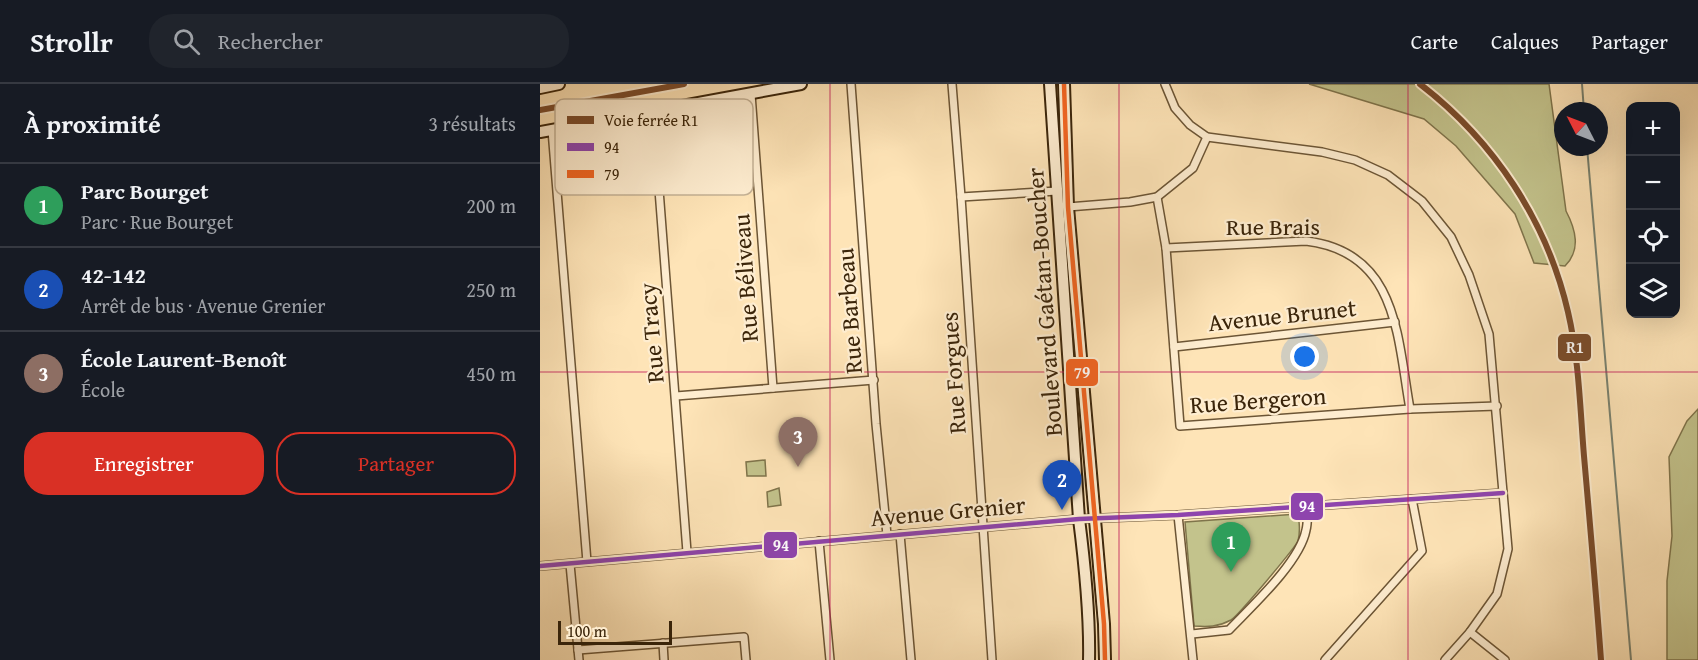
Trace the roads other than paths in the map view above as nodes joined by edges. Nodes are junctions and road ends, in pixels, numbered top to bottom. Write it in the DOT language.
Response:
graph roads {
  1 [pos="559,84"];
  2 [pos="801,84"];
  3 [pos="851,84"];
  4 [pos="952,84"];
  5 [pos="1050,84"];
  6 [pos="1064,84"];
  7 [pos="1165,84"];
  8 [pos="540,87"];
  9 [pos="751,94"];
  10 [pos="724,99"];
  11 [pos="751,99"];
  12 [pos="753,121"];
  13 [pos="555,129"];
  14 [pos="552,130"];
  15 [pos="540,132"];
  16 [pos="1207,137"];
  17 [pos="555,168"];
  18 [pos="1057,191"];
  19 [pos="557,195"];
  20 [pos="660,195"];
  21 [pos="961,197"];
  22 [pos="1157,197"];
  23 [pos="1068,207"];
  24 [pos="1166,248"];
  25 [pos="1395,322"];
  26 [pos="1174,347"];
  27 [pos="874,380"];
  28 [pos="773,388"];
  29 [pos="676,396"];
  30 [pos="1497,406"];
  31 [pos="1410,409"];
  32 [pos="1503,493"];
  33 [pos="1412,499"];
  34 [pos="1308,507"];
  35 [pos="1179,515"];
  36 [pos="1079,519"];
  37 [pos="1094,520"];
  38 [pos="982,527"];
  39 [pos="900,534"];
  40 [pos="887,535"];
  41 [pos="819,541"];
  42 [pos="687,552"];
  43 [pos="586,562"];
  44 [pos="570,564"];
  45 [pos="540,566"];
  46 [pos="1470,632"];
  47 [pos="1192,634"];
  48 [pos="663,643"];
  49 [pos="578,650"];
  50 [pos="579,660"];
  51 [pos="664,660"];
  52 [pos="746,660"];
  53 [pos="830,660"];
  54 [pos="911,660"];
  55 [pos="992,660"];
  56 [pos="1089,660"];
  57 [pos="1104,660"];
  58 [pos="1193,660"];
  59 [pos="1325,660"];
  60 [pos="1445,660"];
  61 [pos="1505,660"];
  1 -- 8 [label="main road"];
  2 -- 9 [label="main road"];
  3 -- 27 [label="street, Rue Barbeau"];
  4 -- 21 [label="street, Rue Forgues"];
  5 -- 18 [label="main road, Boulevard Gaétan-Boucher"];
  6 -- 23 [label="main road, Boulevard Gaétan-Boucher"];
  7 -- 16 [label="street"];
  9 -- 10 [label="main road"];
  9 -- 11 [label="street, Rue Béliveau"];
  12 -- 28 [label="street, Rue Béliveau"];
  13 -- 14 [label="main road"];
  14 -- 15 [label="main road"];
  14 -- 17 [label="street"];
  16 -- 22 [label="street"];
  16 -- 30 [label="street"];
  18 -- 21 [label="street"];
  18 -- 36 [label="main road, Boulevard Gaétan-Boucher"];
  19 -- 43 [label="street"];
  20 -- 29 [label="street, Rue Tracy"];
  21 -- 38 [label="street, Rue Forgues"];
  22 -- 23 [label="street"];
  22 -- 24 [label="street, Rue Bergeron"];
  23 -- 37 [label="main road, Boulevard Gaétan-Boucher"];
  24 -- 25 [label="street, Rue Brais"];
  24 -- 26 [label="street, Rue Bergeron"];
  25 -- 26 [label="street, Avenue Brunet"];
  25 -- 31 [label="street, Rue Brais"];
  26 -- 31 [label="street, Rue Bergeron"];
  27 -- 28 [label="street"];
  27 -- 40 [label="street, Rue Barbeau"];
  28 -- 29 [label="street"];
  29 -- 42 [label="street, Rue Tracy"];
  30 -- 31 [label="street, Rue Bergeron"];
  30 -- 32 [label="street"];
  32 -- 33 [label="street, Avenue Grenier"];
  32 -- 46 [label="street"];
  33 -- 34 [label="street, Avenue Grenier"];
  33 -- 59 [label="street"];
  34 -- 35 [label="street, Avenue Grenier"];
  34 -- 47 [label="street"];
  35 -- 37 [label="street, Avenue Grenier"];
  35 -- 47 [label="street"];
  36 -- 37 [label="street, Avenue Grenier"];
  36 -- 38 [label="street, Avenue Grenier"];
  36 -- 56 [label="main road, Boulevard Gaétan-Boucher"];
  37 -- 57 [label="main road, Boulevard Gaétan-Boucher"];
  38 -- 39 [label="street, Avenue Grenier"];
  38 -- 55 [label="street, Rue Forgues"];
  39 -- 40 [label="street, Avenue Grenier"];
  39 -- 54 [label="street"];
  40 -- 41 [label="street, Avenue Grenier"];
  41 -- 42 [label="street, Avenue Grenier"];
  41 -- 53 [label="street"];
  42 -- 43 [label="street, Avenue Grenier"];
  43 -- 44 [label="street, Avenue Grenier"];
  44 -- 45 [label="street, Avenue Grenier"];
  44 -- 49 [label="street"];
  46 -- 60 [label="street"];
  46 -- 61 [label="street"];
  47 -- 58 [label="street"];
  48 -- 49 [label="street"];
  48 -- 51 [label="street"];
  48 -- 52 [label="street"];
  49 -- 50 [label="street"];
}
